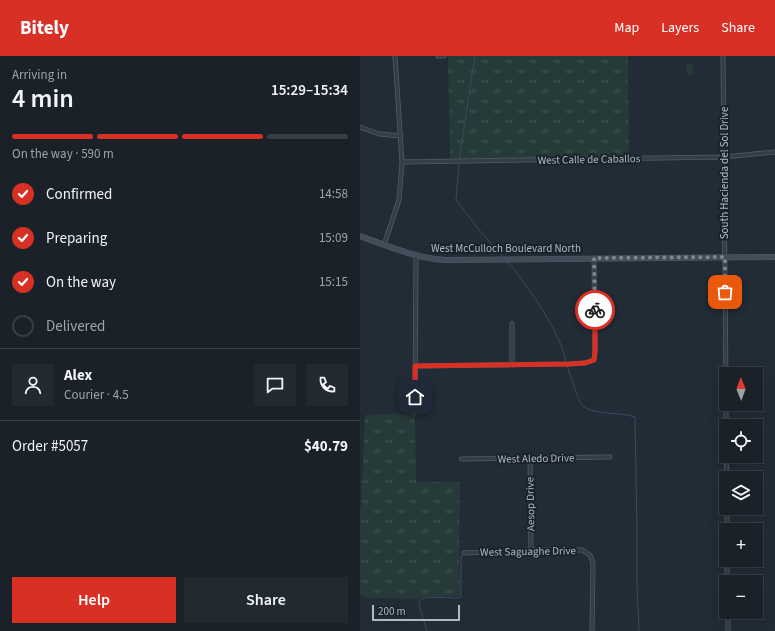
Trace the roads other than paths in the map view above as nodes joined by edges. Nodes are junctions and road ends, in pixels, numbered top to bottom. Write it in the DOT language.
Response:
graph roads {
  1 [pos="395,56"];
  2 [pos="438,56"];
  3 [pos="444,56"];
  4 [pos="723,56"];
  5 [pos="360,128"];
  6 [pos="401,136"];
  7 [pos="775,152"];
  8 [pos="724,157"];
  9 [pos="402,162"];
  10 [pos="360,236"];
  11 [pos="384,245"];
  12 [pos="416,256"];
  13 [pos="725,257"];
  14 [pos="775,257"];
  15 [pos="594,258"];
  16 [pos="512,324"];
  17 [pos="512,365"];
  18 [pos="415,366"];
  19 [pos="726,367"];
  20 [pos="415,413"];
  21 [pos="610,457"];
  22 [pos="530,458"];
  23 [pos="461,459"];
  24 [pos="531,550"];
  25 [pos="464,553"];
  26 [pos="728,619"];
  27 [pos="592,631"];
  28 [pos="728,631"];
  1 -- 6 [label="street"];
  2 -- 3 [label="street"];
  4 -- 8 [label="street, South Hacienda del Sol Drive"];
  5 -- 6 [label="street"];
  6 -- 9 [label="street"];
  7 -- 8 [label="street, West Calle de Caballos"];
  8 -- 9 [label="street, West Calle de Caballos"];
  8 -- 13 [label="street, South Hacienda del Sol Drive"];
  9 -- 11 [label="street"];
  10 -- 11 [label="main road, West McCulloch Boulevard North"];
  11 -- 12 [label="main road, West McCulloch Boulevard North"];
  12 -- 15 [label="main road, West McCulloch Boulevard North"];
  12 -- 18 [label="street"];
  13 -- 14 [label="main road, West McCulloch Boulevard North"];
  13 -- 15 [label="main road, West McCulloch Boulevard North"];
  13 -- 19 [label="street, South Hacienda del Sol Drive"];
  15 -- 17 [label="street"];
  16 -- 17 [label="street"];
  17 -- 18 [label="street"];
  18 -- 20 [label="street"];
  21 -- 22 [label="street, West Aledo Drive"];
  22 -- 23 [label="street, West Aledo Drive"];
  22 -- 24 [label="street, Aesop Drive"];
  24 -- 25 [label="street, West Saguaghe Drive"];
  24 -- 27 [label="street, West Saguaghe Drive"];
  26 -- 28 [label="street"];
}
